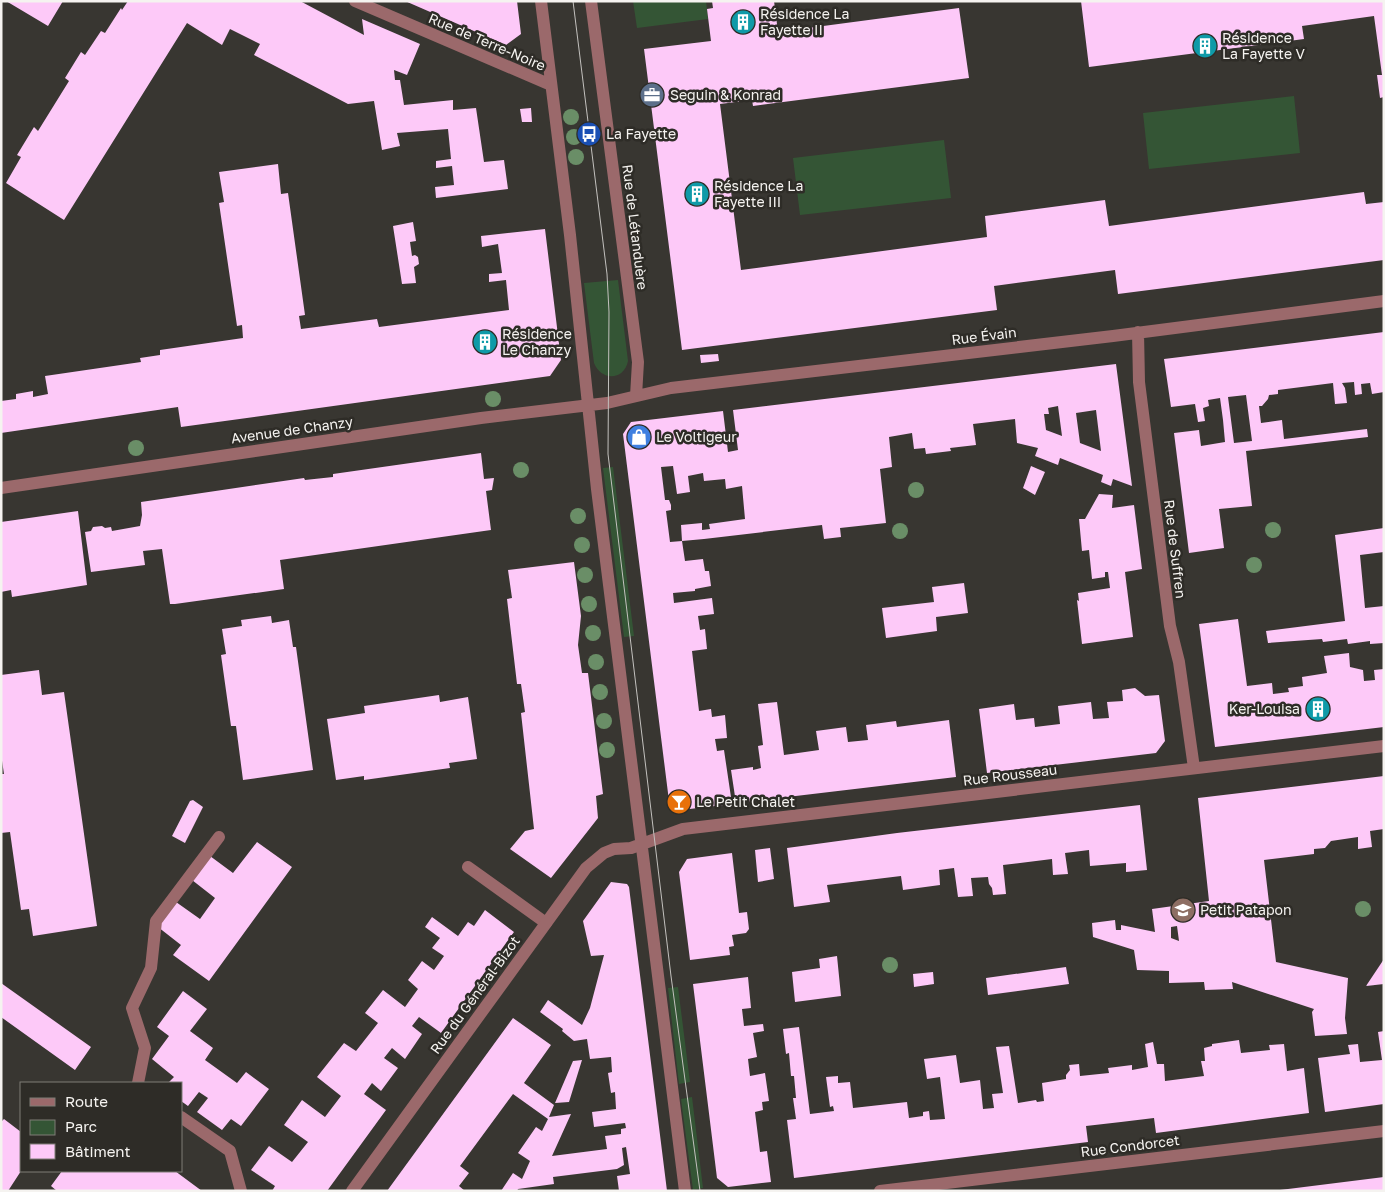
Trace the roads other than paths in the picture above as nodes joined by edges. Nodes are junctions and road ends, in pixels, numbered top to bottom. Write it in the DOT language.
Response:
graph roads {
  1 [pos="355,1"];
  2 [pos="541,1"];
  3 [pos="591,1"];
  4 [pos="551,85"];
  5 [pos="1384,302"];
  6 [pos="1138,332"];
  7 [pos="636,396"];
  8 [pos="588,405"];
  9 [pos="1,488"];
  10 [pos="1384,746"];
  11 [pos="1194,768"];
  12 [pos="219,837"];
  13 [pos="642,844"];
  14 [pos="468,867"];
  15 [pos="546,922"];
  16 [pos="138,1082"];
  17 [pos="182,1118"];
  18 [pos="1384,1132"];
  19 [pos="240,1191"];
  20 [pos="352,1191"];
  21 [pos="685,1191"];
  22 [pos="880,1191"];
  1 -- 4 [label="street, Rue de Terre-Noire"];
  2 -- 4 [label="street"];
  3 -- 7 [label="street, Rue de Létanduère"];
  4 -- 8 [label="street"];
  5 -- 6 [label="street, Rue Évain"];
  6 -- 7 [label="street, Rue Évain"];
  6 -- 11 [label="street, Rue de Suffren"];
  7 -- 8 [label="street, Rue Évain"];
  8 -- 9 [label="street, Avenue de Chanzy"];
  8 -- 13 [label="street"];
  10 -- 11 [label="street, Rue Rousseau"];
  11 -- 13 [label="street, Rue Rousseau"];
  12 -- 16 [label="street"];
  13 -- 15 [label="street, Rue du Général-Bizot"];
  13 -- 21 [label="street"];
  14 -- 15 [label="street"];
  15 -- 20 [label="street, Rue du Général-Bizot"];
  17 -- 19 [label="street"];
  18 -- 22 [label="street, Rue Condorcet"];
}
